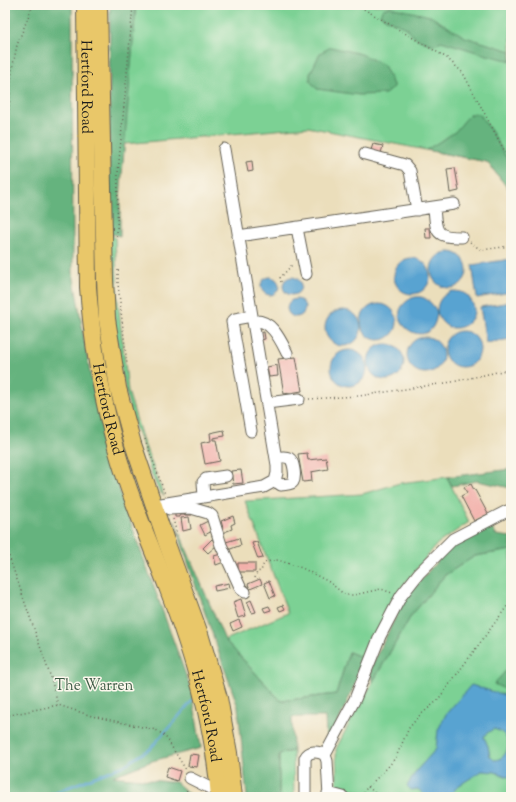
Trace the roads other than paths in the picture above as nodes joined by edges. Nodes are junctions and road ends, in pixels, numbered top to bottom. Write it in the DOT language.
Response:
graph roads {
  1 [pos="85,5"];
  2 [pos="99,5"];
  3 [pos="224,149"];
  4 [pos="365,154"];
  5 [pos="454,204"];
  6 [pos="434,207"];
  7 [pos="417,210"];
  8 [pos="297,228"];
  9 [pos="238,236"];
  10 [pos="462,237"];
  11 [pos="306,274"];
  12 [pos="252,319"];
  13 [pos="287,353"];
  14 [pos="299,400"];
  15 [pos="267,403"];
  16 [pos="251,431"];
  17 [pos="276,458"];
  18 [pos="226,476"];
  19 [pos="274,481"];
  20 [pos="204,497"];
  21 [pos="162,507"];
  22 [pos="507,511"];
  23 [pos="245,592"];
  24 [pos="325,754"];
  25 [pos="190,778"];
  26 [pos="219,792"];
  27 [pos="328,795"];
  28 [pos="234,797"];
  29 [pos="305,797"];
  30 [pos="343,797"];
  1 -- 26 [label="highway, Hertford Road"];
  2 -- 21 [label="highway, Hertford Road"];
  3 -- 9 [label="lane"];
  4 -- 7 [label="lane"];
  5 -- 6 [label="lane"];
  6 -- 7 [label="lane"];
  6 -- 10 [label="lane"];
  7 -- 8 [label="lane"];
  8 -- 9 [label="lane"];
  8 -- 11 [label="lane"];
  9 -- 12 [label="lane"];
  12 -- 13 [label="lane"];
  12 -- 15 [label="lane"];
  12 -- 16 [label="lane"];
  14 -- 15 [label="lane"];
  15 -- 17 [label="lane"];
  17 -- 19 [label="lane"];
  17 -- 19 [label="lane"];
  18 -- 20 [label="lane"];
  19 -- 20 [label="lane"];
  20 -- 21 [label="lane"];
  21 -- 23 [label="lane"];
  21 -- 28 [label="highway, Hertford Road"];
  22 -- 24 [label="lane"];
  24 -- 27 [label="lane"];
  24 -- 29 [label="lane"];
  25 -- 26 [label="lane"];
  27 -- 30 [label="lane"];
}
